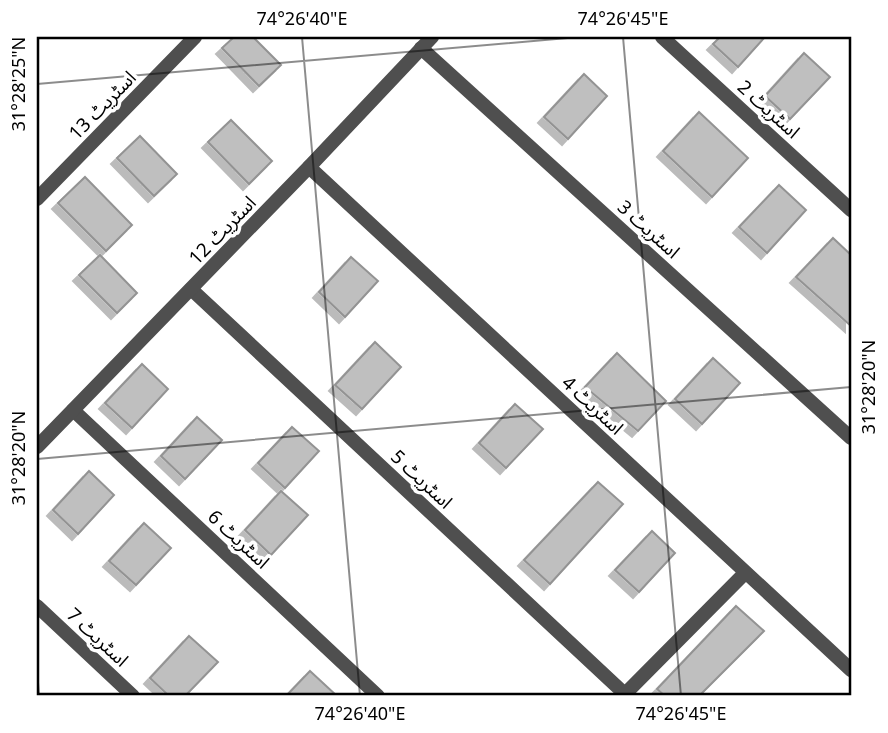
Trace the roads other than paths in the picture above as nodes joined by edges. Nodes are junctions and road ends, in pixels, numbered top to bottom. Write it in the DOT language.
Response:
graph roads {
  1 [pos="195,37"];
  2 [pos="432,37"];
  3 [pos="662,37"];
  4 [pos="421,48"];
  5 [pos="309,167"];
  6 [pos="37,199"];
  7 [pos="851,209"];
  8 [pos="191,289"];
  9 [pos="73,410"];
  10 [pos="851,438"];
  11 [pos="37,447"];
  12 [pos="746,573"];
  13 [pos="37,606"];
  14 [pos="851,670"];
  15 [pos="133,696"];
  16 [pos="378,696"];
  17 [pos="625,696"];
  1 -- 6 [label="street, اسٹریٹ 13"];
  2 -- 4 [label="street, اسٹریٹ 12"];
  3 -- 7 [label="street, اسٹریٹ 2"];
  4 -- 5 [label="street, اسٹریٹ 12"];
  4 -- 10 [label="street, اسٹریٹ 3"];
  5 -- 8 [label="street, اسٹریٹ 12"];
  5 -- 12 [label="street, اسٹریٹ 4"];
  8 -- 9 [label="street, اسٹریٹ 12"];
  8 -- 17 [label="street, اسٹریٹ 5"];
  9 -- 11 [label="street, اسٹریٹ 12"];
  9 -- 16 [label="street, اسٹریٹ 6"];
  12 -- 14 [label="street, اسٹریٹ 4"];
  12 -- 17 [label="street"];
  13 -- 15 [label="street, اسٹریٹ 7"];
}
